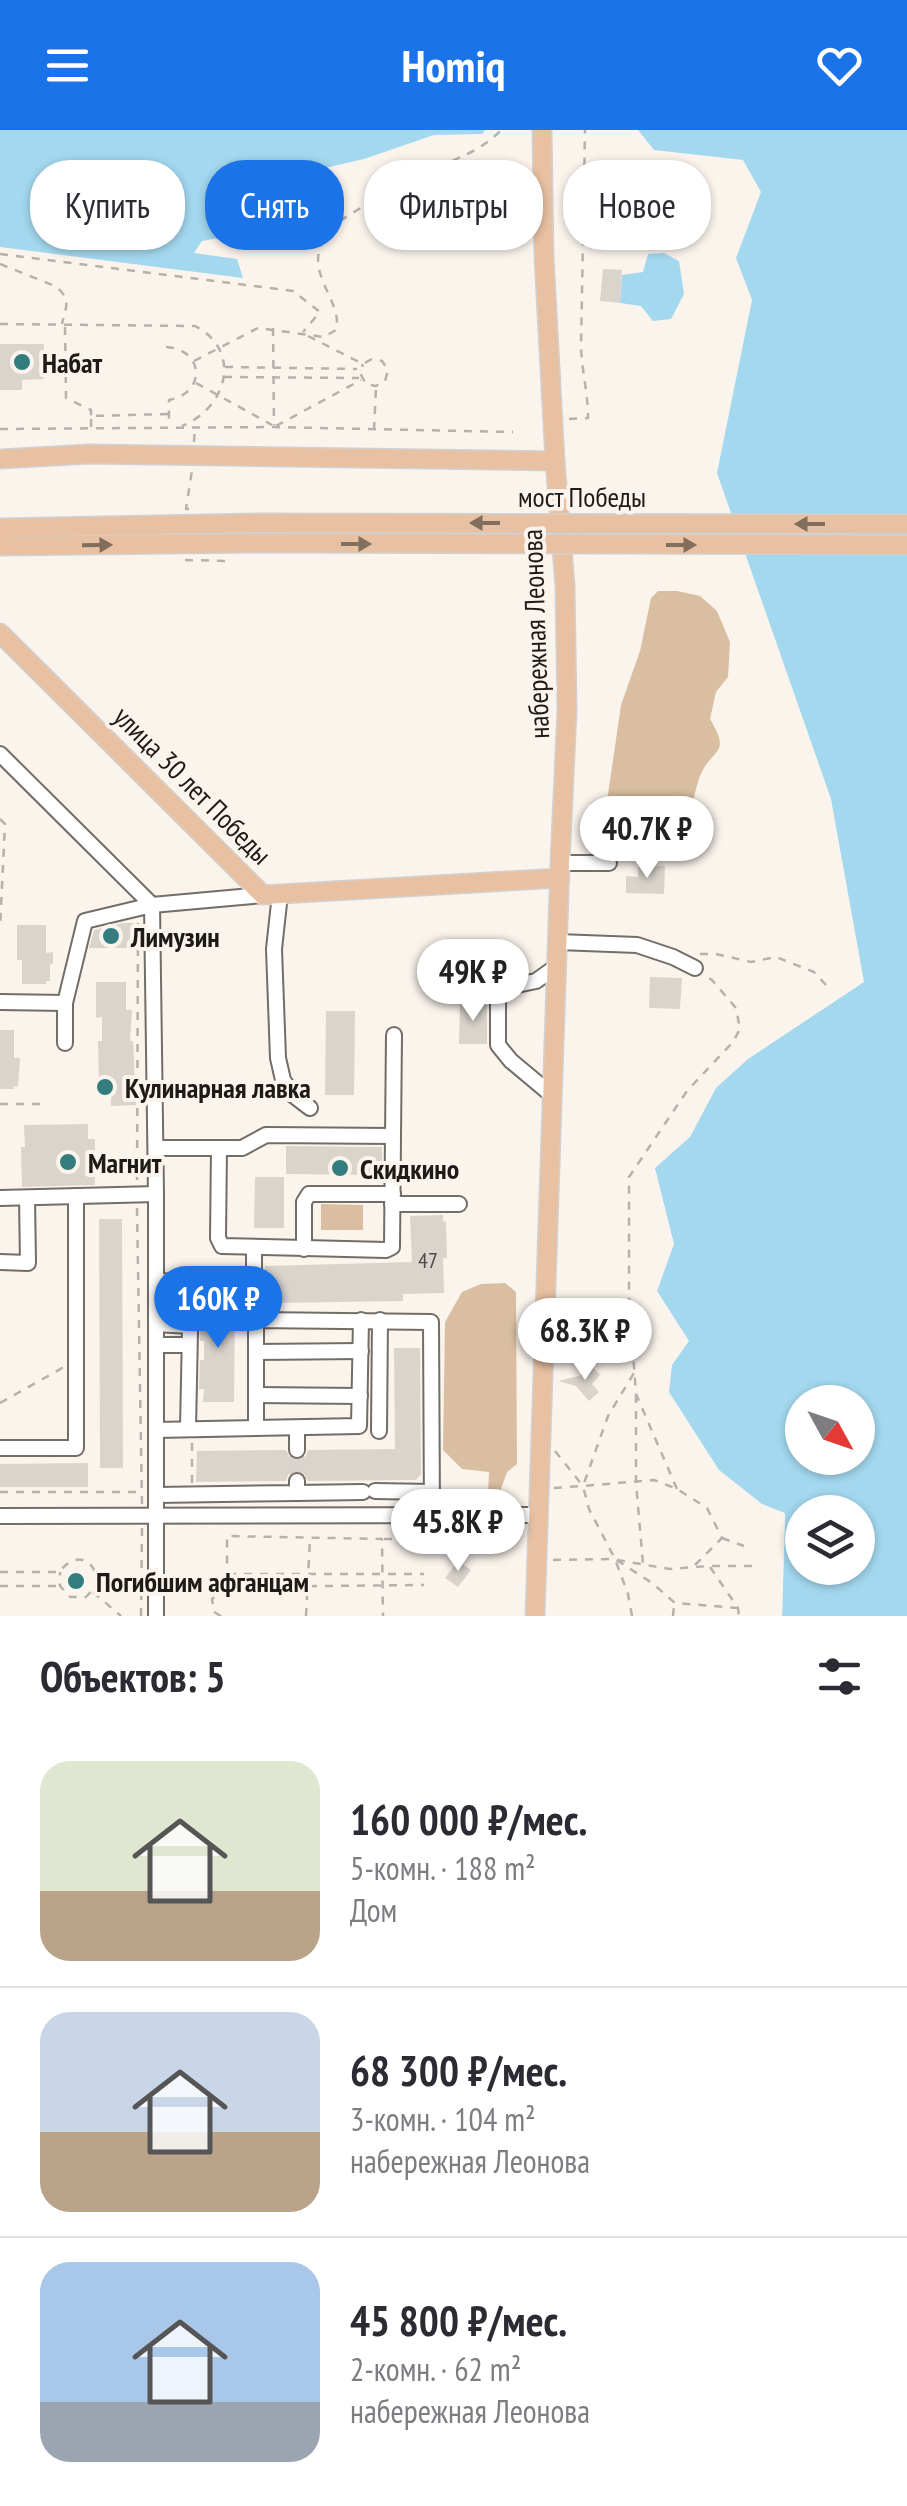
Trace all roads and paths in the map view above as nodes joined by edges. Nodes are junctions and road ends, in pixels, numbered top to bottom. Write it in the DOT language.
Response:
graph roads {
  1 [pos="500,130"];
  2 [pos="542,130"];
  3 [pos="586,130"];
  4 [pos="0,254"];
  5 [pos="0,264"];
  6 [pos="0,324"];
  7 [pos="63,326"];
  8 [pos="273,328"];
  9 [pos="302,334"];
  10 [pos="166,346"];
  11 [pos="219,348"];
  12 [pos="194,361"];
  13 [pos="224,367"];
  14 [pos="362,367"];
  15 [pos="274,368"];
  16 [pos="224,377"];
  17 [pos="274,377"];
  18 [pos="362,379"];
  19 [pos="194,383"];
  20 [pos="376,386"];
  21 [pos="218,396"];
  22 [pos="169,414"];
  23 [pos="91,416"];
  24 [pos="552,419"];
  25 [pos="274,426"];
  26 [pos="169,427"];
  27 [pos="181,427"];
  28 [pos="92,428"];
  29 [pos="0,429"];
  30 [pos="374,430"];
  31 [pos="513,432"];
  32 [pos="0,459"];
  33 [pos="554,461"];
  34 [pos="907,524"];
  35 [pos="0,528"];
  36 [pos="0,546"];
  37 [pos="907,546"];
  38 [pos="0,632"];
  39 [pos="0,754"];
  40 [pos="0,819"];
  41 [pos="608,863"];
  42 [pos="560,871"];
  43 [pos="272,894"];
  44 [pos="145,906"];
  45 [pos="0,928"];
  46 [pos="558,942"];
  47 [pos="674,957"];
  48 [pos="557,966"];
  49 [pos="695,968"];
  50 [pos="826,984"];
  51 [pos="0,1002"];
  52 [pos="66,1004"];
  53 [pos="394,1034"];
  54 [pos="66,1043"];
  55 [pos="552,1096"];
  56 [pos="0,1104"];
  57 [pos="43,1104"];
  58 [pos="310,1108"];
  59 [pos="393,1136"];
  60 [pos="156,1148"];
  61 [pos="219,1148"];
  62 [pos="137,1194"];
  63 [pos="156,1194"];
  64 [pos="76,1196"];
  65 [pos="0,1198"];
  66 [pos="26,1198"];
  67 [pos="393,1199"];
  68 [pos="459,1204"];
  69 [pos="254,1248"];
  70 [pos="304,1249"];
  71 [pos="0,1262"];
  72 [pos="156,1281"];
  73 [pos="191,1283"];
  74 [pos="254,1284"];
  75 [pos="256,1320"];
  76 [pos="361,1320"];
  77 [pos="380,1320"];
  78 [pos="156,1324"];
  79 [pos="190,1326"];
  80 [pos="156,1345"];
  81 [pos="190,1345"];
  82 [pos="361,1351"];
  83 [pos="256,1352"];
  84 [pos="76,1360"];
  85 [pos="635,1372"];
  86 [pos="636,1394"];
  87 [pos="256,1396"];
  88 [pos="360,1396"];
  89 [pos="0,1404"];
  90 [pos="190,1428"];
  91 [pos="256,1428"];
  92 [pos="297,1428"];
  93 [pos="156,1430"];
  94 [pos="380,1431"];
  95 [pos="541,1440"];
  96 [pos="0,1448"];
  97 [pos="297,1450"];
  98 [pos="636,1482"];
  99 [pos="583,1486"];
  100 [pos="540,1488"];
  101 [pos="677,1489"];
  102 [pos="0,1492"];
  103 [pos="432,1492"];
  104 [pos="149,1493"];
  105 [pos="192,1494"];
  106 [pos="432,1515"];
  107 [pos="486,1515"];
  108 [pos="538,1515"];
  109 [pos="0,1516"];
  110 [pos="148,1516"];
  111 [pos="310,1538"];
  112 [pos="722,1538"];
  113 [pos="382,1539"];
  114 [pos="485,1540"];
  115 [pos="744,1546"];
  116 [pos="615,1559"];
  117 [pos="537,1560"];
  118 [pos="643,1564"];
  119 [pos="709,1566"];
  120 [pos="756,1566"];
  121 [pos="692,1568"];
  122 [pos="0,1572"];
  123 [pos="60,1572"];
  124 [pos="226,1574"];
  125 [pos="308,1574"];
  126 [pos="382,1574"];
  127 [pos="424,1574"];
  128 [pos="382,1585"];
  129 [pos="424,1585"];
  130 [pos="0,1586"];
  131 [pos="60,1586"];
  132 [pos="308,1586"];
  133 [pos="228,1587"];
  134 [pos="92,1592"];
  135 [pos="674,1603"];
  136 [pos="738,1608"];
  137 [pos="121,1616"];
  138 [pos="141,1616"];
  139 [pos="156,1616"];
  140 [pos="221,1616"];
  141 [pos="306,1616"];
  142 [pos="383,1616"];
  143 [pos="535,1616"];
  144 [pos="632,1616"];
  145 [pos="673,1616"];
  146 [pos="739,1616"];
  1 -- 9 [label="path"];
  2 -- 24 [label="main road, набережная Леонова"];
  3 -- 24 [label="path"];
  4 -- 9 [label="path"];
  5 -- 7 [label="path"];
  6 -- 7 [label="path"];
  7 -- 11 [label="path"];
  7 -- 23 [label="path"];
  8 -- 9 [label="path"];
  8 -- 11 [label="path"];
  8 -- 15 [label="path"];
  9 -- 14 [label="path"];
  10 -- 12 [label="path"];
  11 -- 12 [label="path"];
  11 -- 13 [label="path"];
  12 -- 19 [label="path"];
  13 -- 15 [label="path"];
  13 -- 16 [label="path"];
  14 -- 15 [label="path"];
  14 -- 18 [label="path"];
  14 -- 20 [label="path"];
  15 -- 17 [label="path"];
  16 -- 17 [label="path"];
  16 -- 21 [label="path"];
  17 -- 18 [label="path"];
  17 -- 25 [label="path"];
  18 -- 20 [label="path"];
  18 -- 25 [label="path"];
  19 -- 21 [label="path"];
  19 -- 22 [label="path"];
  20 -- 30 [label="path"];
  21 -- 25 [label="path"];
  21 -- 27 [label="path"];
  22 -- 23 [label="path"];
  22 -- 26 [label="path"];
  23 -- 28 [label="path"];
  24 -- 33 [label="main road, набережная Леонова"];
  25 -- 27 [label="path"];
  25 -- 30 [label="path"];
  26 -- 27 [label="path"];
  26 -- 28 [label="path"];
  28 -- 29 [label="path"];
  30 -- 31 [label="path"];
  32 -- 33 [label="main road"];
  33 -- 42 [label="main road, набережная Леонова"];
  34 -- 35 [label="main road, мост Победы, one-way, bridge"];
  36 -- 37 [label="main road, one-way, bridge"];
  38 -- 43 [label="main road, улица 30 лет Победы"];
  39 -- 44 [label="street"];
  40 -- 45 [label="path"];
  41 -- 42 [label="street"];
  42 -- 43 [label="main road, улица 30 лет Победы"];
  42 -- 46 [label="main road, набережная Леонова"];
  43 -- 44 [label="street"];
  43 -- 58 [label="street"];
  44 -- 52 [label="street"];
  44 -- 60 [label="street"];
  44 -- 62 [label="path"];
  46 -- 47 [label="street"];
  46 -- 48 [label="main road, набережная Леонова"];
  47 -- 49 [label="street"];
  47 -- 50 [label="path"];
  48 -- 55 [label="main road, набережная Леонова"];
  48 -- 55 [label="street"];
  49 -- 85 [label="path"];
  51 -- 52 [label="street"];
  52 -- 54 [label="street"];
  53 -- 59 [label="street"];
  55 -- 95 [label="main road, набережная Леонова"];
  56 -- 57 [label="path"];
  59 -- 61 [label="street"];
  59 -- 67 [label="street"];
  60 -- 61 [label="street"];
  60 -- 63 [label="street"];
  61 -- 69 [label="street"];
  62 -- 63 [label="street"];
  62 -- 64 [label="street"];
  62 -- 104 [label="path"];
  63 -- 72 [label="street"];
  64 -- 66 [label="street"];
  64 -- 84 [label="street"];
  65 -- 66 [label="street"];
  66 -- 71 [label="street"];
  67 -- 68 [label="street"];
  67 -- 70 [label="street"];
  67 -- 70 [label="street"];
  69 -- 70 [label="street"];
  69 -- 74 [label="street"];
  72 -- 73 [label="street"];
  72 -- 78 [label="street"];
  73 -- 74 [label="street"];
  73 -- 79 [label="street"];
  74 -- 75 [label="street"];
  75 -- 76 [label="street"];
  75 -- 83 [label="street"];
  76 -- 77 [label="street"];
  76 -- 82 [label="street"];
  77 -- 94 [label="street"];
  77 -- 103 [label="street"];
  78 -- 79 [label="street"];
  78 -- 80 [label="street"];
  79 -- 81 [label="street"];
  80 -- 81 [label="street"];
  80 -- 93 [label="street"];
  81 -- 90 [label="street"];
  82 -- 83 [label="street"];
  82 -- 88 [label="street"];
  83 -- 87 [label="street"];
  84 -- 89 [label="path"];
  84 -- 96 [label="street"];
  85 -- 86 [label="path"];
  85 -- 99 [label="path"];
  86 -- 98 [label="path"];
  86 -- 101 [label="path"];
  87 -- 88 [label="street"];
  87 -- 91 [label="street"];
  88 -- 92 [label="street"];
  90 -- 91 [label="street"];
  90 -- 93 [label="street"];
  90 -- 105 [label="path"];
  91 -- 92 [label="street"];
  92 -- 97 [label="street"];
  93 -- 104 [label="street"];
  95 -- 99 [label="path"];
  95 -- 100 [label="main road, набережная Леонова"];
  98 -- 99 [label="path"];
  98 -- 101 [label="path"];
  98 -- 118 [label="path"];
  99 -- 100 [label="path"];
  99 -- 116 [label="path"];
  100 -- 108 [label="main road, набережная Леонова"];
  101 -- 112 [label="path"];
  102 -- 104 [label="path"];
  103 -- 105 [label="street"];
  103 -- 106 [label="street"];
  104 -- 105 [label="street"];
  104 -- 110 [label="street"];
  104 -- 110 [label="path"];
  106 -- 107 [label="street"];
  106 -- 110 [label="street"];
  107 -- 108 [label="street"];
  107 -- 114 [label="street"];
  108 -- 117 [label="main road, набережная Леонова"];
  109 -- 110 [label="street"];
  110 -- 138 [label="path"];
  110 -- 139 [label="street"];
  111 -- 113 [label="path"];
  111 -- 124 [label="path"];
  111 -- 125 [label="path"];
  112 -- 115 [label="path"];
  112 -- 121 [label="path"];
  113 -- 114 [label="path"];
  113 -- 126 [label="path"];
  116 -- 117 [label="path"];
  116 -- 118 [label="path"];
  116 -- 135 [label="path"];
  116 -- 144 [label="path"];
  117 -- 143 [label="main road, набережная Леонова"];
  118 -- 121 [label="path"];
  119 -- 120 [label="path"];
  119 -- 121 [label="path"];
  119 -- 136 [label="path"];
  122 -- 123 [label="path"];
  123 -- 131 [label="path"];
  123 -- 134 [label="path"];
  124 -- 125 [label="path"];
  124 -- 133 [label="path"];
  125 -- 126 [label="path"];
  125 -- 132 [label="path"];
  126 -- 127 [label="path"];
  126 -- 128 [label="path"];
  128 -- 129 [label="path"];
  128 -- 132 [label="path"];
  128 -- 142 [label="path"];
  130 -- 131 [label="path"];
  131 -- 134 [label="path"];
  132 -- 133 [label="path"];
  132 -- 141 [label="path"];
  133 -- 140 [label="path"];
  134 -- 137 [label="path"];
  135 -- 136 [label="path"];
  135 -- 145 [label="path"];
  136 -- 146 [label="path"];
}
